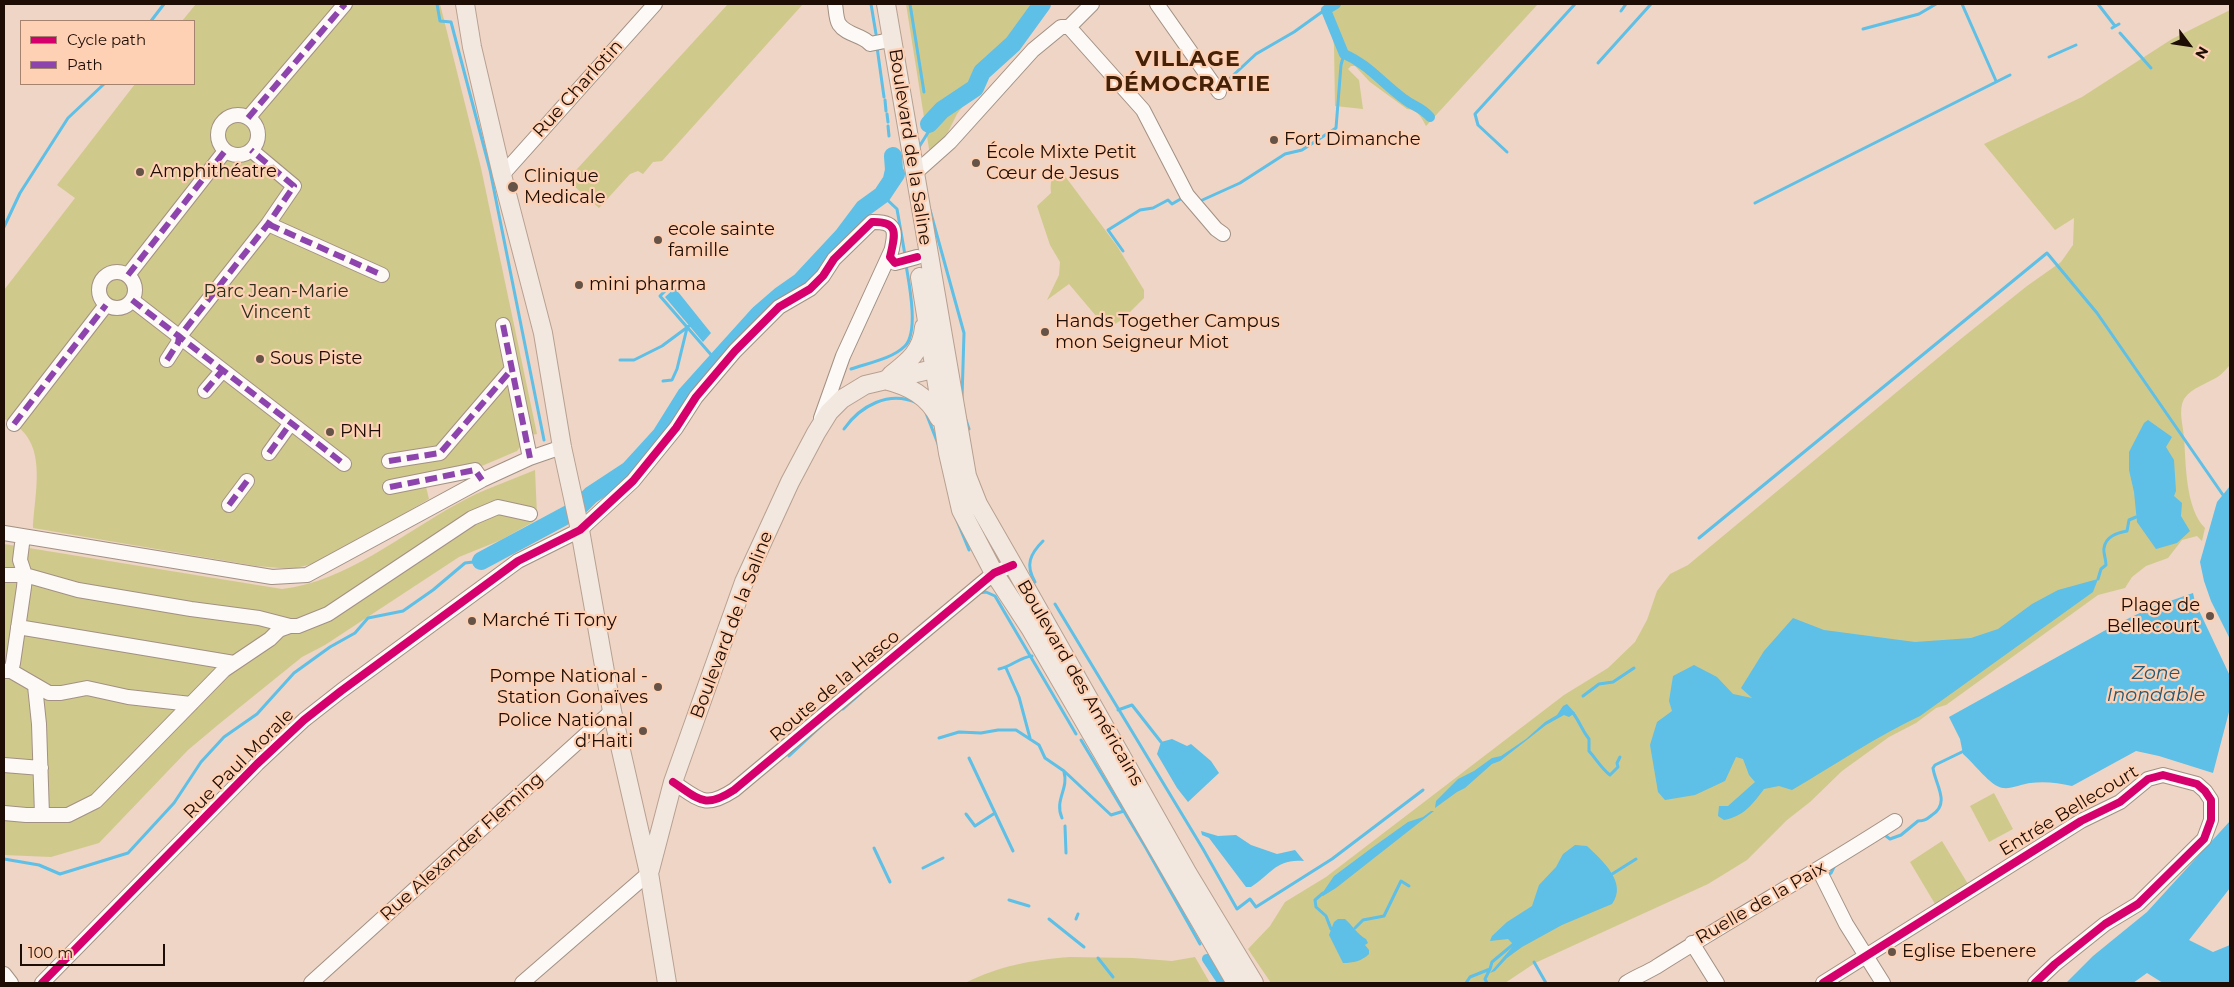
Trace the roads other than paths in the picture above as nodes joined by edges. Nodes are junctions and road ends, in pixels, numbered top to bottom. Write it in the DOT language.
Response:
graph roads {
  1 [pos="345,4"];
  2 [pos="465,4"];
  3 [pos="655,4"];
  4 [pos="835,4"];
  5 [pos="880,4"];
  6 [pos="886,4"];
  7 [pos="1092,4"];
  8 [pos="1157,4"];
  9 [pos="1070,27"];
  10 [pos="886,41"];
  11 [pos="1219,92"];
  12 [pos="248,118"];
  13 [pos="902,127"];
  14 [pos="252,150"];
  15 [pos="224,151"];
  16 [pos="912,172"];
  17 [pos="502,175"];
  18 [pos="268,224"];
  19 [pos="1223,234"];
  20 [pos="892,248"];
  21 [pos="917,256"];
  22 [pos="128,275"];
  23 [pos="382,275"];
  24 [pos="132,300"];
  25 [pos="106,305"];
  26 [pos="924,309"];
  27 [pos="503,325"];
  28 [pos="179,337"];
  29 [pos="167,360"];
  30 [pos="940,367"];
  31 [pos="512,369"];
  32 [pos="222,371"];
  33 [pos="885,380"];
  34 [pos="205,392"];
  35 [pos="14,424"];
  36 [pos="290,424"];
  37 [pos="944,428"];
  38 [pos="816,433"];
  39 [pos="562,446"];
  40 [pos="269,453"];
  41 [pos="530,458"];
  42 [pos="389,461"];
  43 [pos="344,464"];
  44 [pos="482,480"];
  45 [pos="247,481"];
  46 [pos="390,487"];
  47 [pos="228,505"];
  48 [pos="530,514"];
  49 [pos="577,516"];
  50 [pos="4,533"];
  51 [pos="23,536"];
  52 [pos="1013,566"];
  53 [pos="994,573"];
  54 [pos="4,576"];
  55 [pos="25,576"];
  56 [pos="290,626"];
  57 [pos="18,627"];
  58 [pos="234,663"];
  59 [pos="7,671"];
  60 [pos="35,686"];
  61 [pos="191,704"];
  62 [pos="612,711"];
  63 [pos="4,765"];
  64 [pos="40,768"];
  65 [pos="673,782"];
  66 [pos="4,813"];
  67 [pos="42,815"];
  68 [pos="1895,821"];
  69 [pos="1819,870"];
  70 [pos="649,873"];
  71 [pos="1692,943"];
  72 [pos="1866,957"];
  73 [pos="4,974"];
  74 [pos="11,983"];
  75 [pos="42,983"];
  76 [pos="311,983"];
  77 [pos="522,983"];
  78 [pos="667,983"];
  79 [pos="1236,983"];
  80 [pos="1254,983"];
  81 [pos="1626,983"];
  82 [pos="1717,983"];
  83 [pos="1823,983"];
  84 [pos="1882,983"];
  85 [pos="2035,983"];
  1 -- 12 [label="street"];
  2 -- 17 [label="main road"];
  3 -- 17 [label="street, Rue Charlotin"];
  4 -- 10 [label="street"];
  5 -- 10 [label="main road, Boulevard de la Saline"];
  6 -- 13 [label="main road, Boulevard de la Saline"];
  7 -- 9 [label="street"];
  8 -- 11 [label="street"];
  9 -- 16 [label="street"];
  9 -- 19 [label="street"];
  10 -- 13 [label="main road, Boulevard de la Saline"];
  12 -- 14 [label="street"];
  12 -- 15 [label="street"];
  13 -- 16 [label="main road, Boulevard de la Saline"];
  14 -- 15 [label="street"];
  14 -- 18 [label="street"];
  15 -- 22 [label="street"];
  16 -- 21 [label="main road, Boulevard de la Saline"];
  16 -- 30 [label="main road, Boulevard de la Saline"];
  17 -- 39 [label="main road"];
  18 -- 23 [label="street"];
  18 -- 28 [label="street"];
  20 -- 21 [label="street"];
  20 -- 38 [label="street"];
  20 -- 49 [label="street, Rue Paul Morale"];
  21 -- 26 [label="main road, Boulevard de la Saline"];
  22 -- 24 [label="street"];
  22 -- 25 [label="street"];
  24 -- 25 [label="street"];
  24 -- 28 [label="street"];
  25 -- 35 [label="street"];
  26 -- 30 [label="main road, Boulevard de la Saline"];
  26 -- 33 [label="main road"];
  27 -- 31 [label="street"];
  28 -- 29 [label="street"];
  28 -- 32 [label="street"];
  30 -- 33 [label="main road, Boulevard de la Saline"];
  30 -- 37 [label="main road, Boulevard des Américains"];
  30 -- 52 [label="main road, Boulevard des Américains"];
  31 -- 41 [label="street"];
  31 -- 42 [label="street"];
  32 -- 34 [label="street"];
  32 -- 36 [label="street"];
  33 -- 37 [label="main road"];
  33 -- 38 [label="main road, Boulevard de la Saline"];
  36 -- 40 [label="street"];
  36 -- 43 [label="street"];
  37 -- 53 [label="main road, Boulevard des Américains"];
  38 -- 65 [label="main road, Boulevard de la Saline"];
  39 -- 41 [label="street"];
  39 -- 49 [label="main road"];
  41 -- 44 [label="street"];
  44 -- 46 [label="street"];
  44 -- 51 [label="street"];
  45 -- 47 [label="street"];
  48 -- 56 [label="street"];
  49 -- 62 [label="main road"];
  49 -- 75 [label="street, Rue Paul Morale"];
  50 -- 51 [label="street"];
  51 -- 55 [label="street"];
  52 -- 53 [label="street, Route de la Hasco"];
  52 -- 80 [label="main road, Boulevard des Américains"];
  53 -- 65 [label="street, Route de la Hasco"];
  53 -- 79 [label="main road, Boulevard des Américains"];
  54 -- 55 [label="street"];
  55 -- 56 [label="street"];
  55 -- 57 [label="street"];
  56 -- 58 [label="street"];
  57 -- 58 [label="street"];
  57 -- 59 [label="street"];
  58 -- 61 [label="street"];
  59 -- 60 [label="street"];
  60 -- 61 [label="street"];
  60 -- 64 [label="street"];
  61 -- 67 [label="street"];
  62 -- 70 [label="main road"];
  62 -- 76 [label="street, Rue Alexander Fleming"];
  63 -- 64 [label="street"];
  64 -- 67 [label="street"];
  65 -- 70 [label="main road, Boulevard de la Saline"];
  66 -- 67 [label="street"];
  68 -- 69 [label="street, Ruelle de la Paix"];
  69 -- 71 [label="street, Ruelle de la Paix"];
  69 -- 72 [label="street"];
  70 -- 77 [label="street"];
  70 -- 78 [label="main road"];
  71 -- 81 [label="street, Ruelle de la Paix"];
  71 -- 82 [label="street"];
  72 -- 83 [label="street, Entrée Bellecourt"];
  72 -- 84 [label="street"];
  72 -- 85 [label="street, Entrée Bellecourt"];
  73 -- 74 [label="street"];
}
